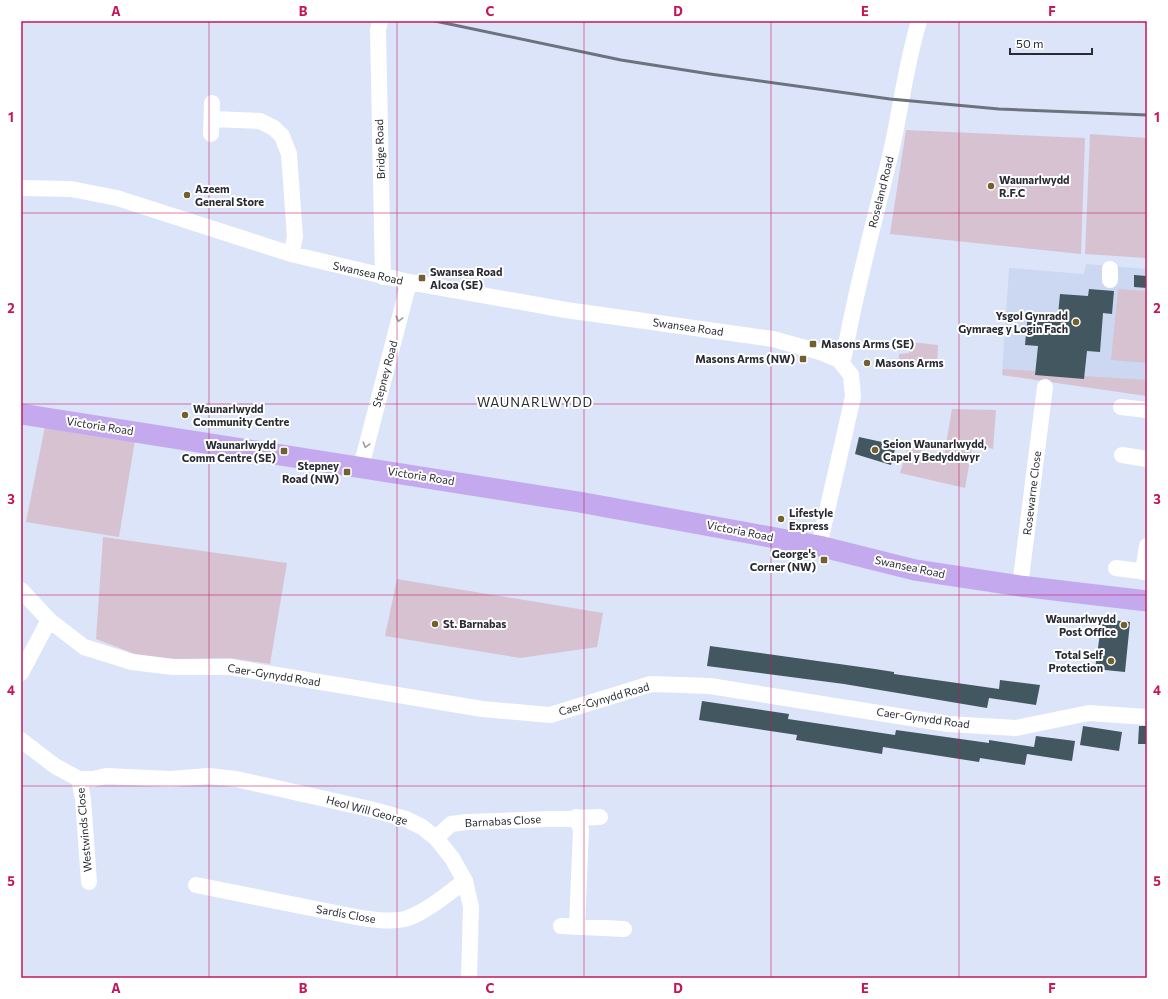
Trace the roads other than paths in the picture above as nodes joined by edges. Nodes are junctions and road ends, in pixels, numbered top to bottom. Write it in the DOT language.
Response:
graph roads {
  1 [pos="919,21"];
  2 [pos="379,26"];
  3 [pos="212,103"];
  4 [pos="21,188"];
  5 [pos="291,254"];
  6 [pos="384,277"];
  7 [pos="409,282"];
  8 [pos="840,360"];
  9 [pos="1041,396"];
  10 [pos="1121,407"];
  11 [pos="1147,410"];
  12 [pos="21,414"];
  13 [pos="1122,455"];
  14 [pos="1147,459"];
  15 [pos="361,467"];
  16 [pos="819,546"];
  17 [pos="1147,546"];
  18 [pos="1116,568"];
  19 [pos="1145,572"];
  20 [pos="1020,586"];
  21 [pos="21,590"];
  22 [pos="1147,602"];
  23 [pos="49,620"];
  24 [pos="21,673"];
  25 [pos="1147,717"];
  26 [pos="21,740"];
  27 [pos="79,779"];
  28 [pos="170,779"];
  29 [pos="576,817"];
  30 [pos="600,817"];
  31 [pos="436,838"];
  32 [pos="465,881"];
  33 [pos="89,882"];
  34 [pos="196,885"];
  35 [pos="560,926"];
  36 [pos="577,926"];
  37 [pos="624,929"];
  38 [pos="469,978"];
  1 -- 8 [label="street, Roseland Road"];
  2 -- 6 [label="street, Bridge Road"];
  3 -- 5 [label="street"];
  4 -- 5 [label="street, Swansea Road"];
  5 -- 6 [label="street, Swansea Road"];
  6 -- 7 [label="street, Swansea Road"];
  7 -- 8 [label="street, Swansea Road"];
  7 -- 15 [label="street, Stepney Road, one-way"];
  8 -- 16 [label="street"];
  9 -- 20 [label="street, Rosewarne Close"];
  10 -- 11 [label="street"];
  12 -- 15 [label="main road, Victoria Road"];
  13 -- 14 [label="street"];
  15 -- 16 [label="main road, Victoria Road"];
  16 -- 20 [label="main road, Swansea Road"];
  17 -- 19 [label="street"];
  18 -- 19 [label="street"];
  20 -- 22 [label="main road, Swansea Road"];
  21 -- 23 [label="street, Caer-Gynydd Road"];
  23 -- 24 [label="street"];
  23 -- 25 [label="street, Caer-Gynydd Road"];
  26 -- 27 [label="street, Westwinds Close"];
  27 -- 28 [label="street, Westwinds Close"];
  27 -- 33 [label="street, Westwinds Close"];
  28 -- 31 [label="street, Heol Will George"];
  29 -- 30 [label="street, Barnabas Close"];
  29 -- 31 [label="street, Barnabas Close"];
  29 -- 36 [label="street"];
  31 -- 32 [label="street, Heol Will George"];
  32 -- 34 [label="street, Sardis Close"];
  32 -- 38 [label="street, Heol Will George"];
  35 -- 36 [label="street"];
  36 -- 37 [label="street"];
}
